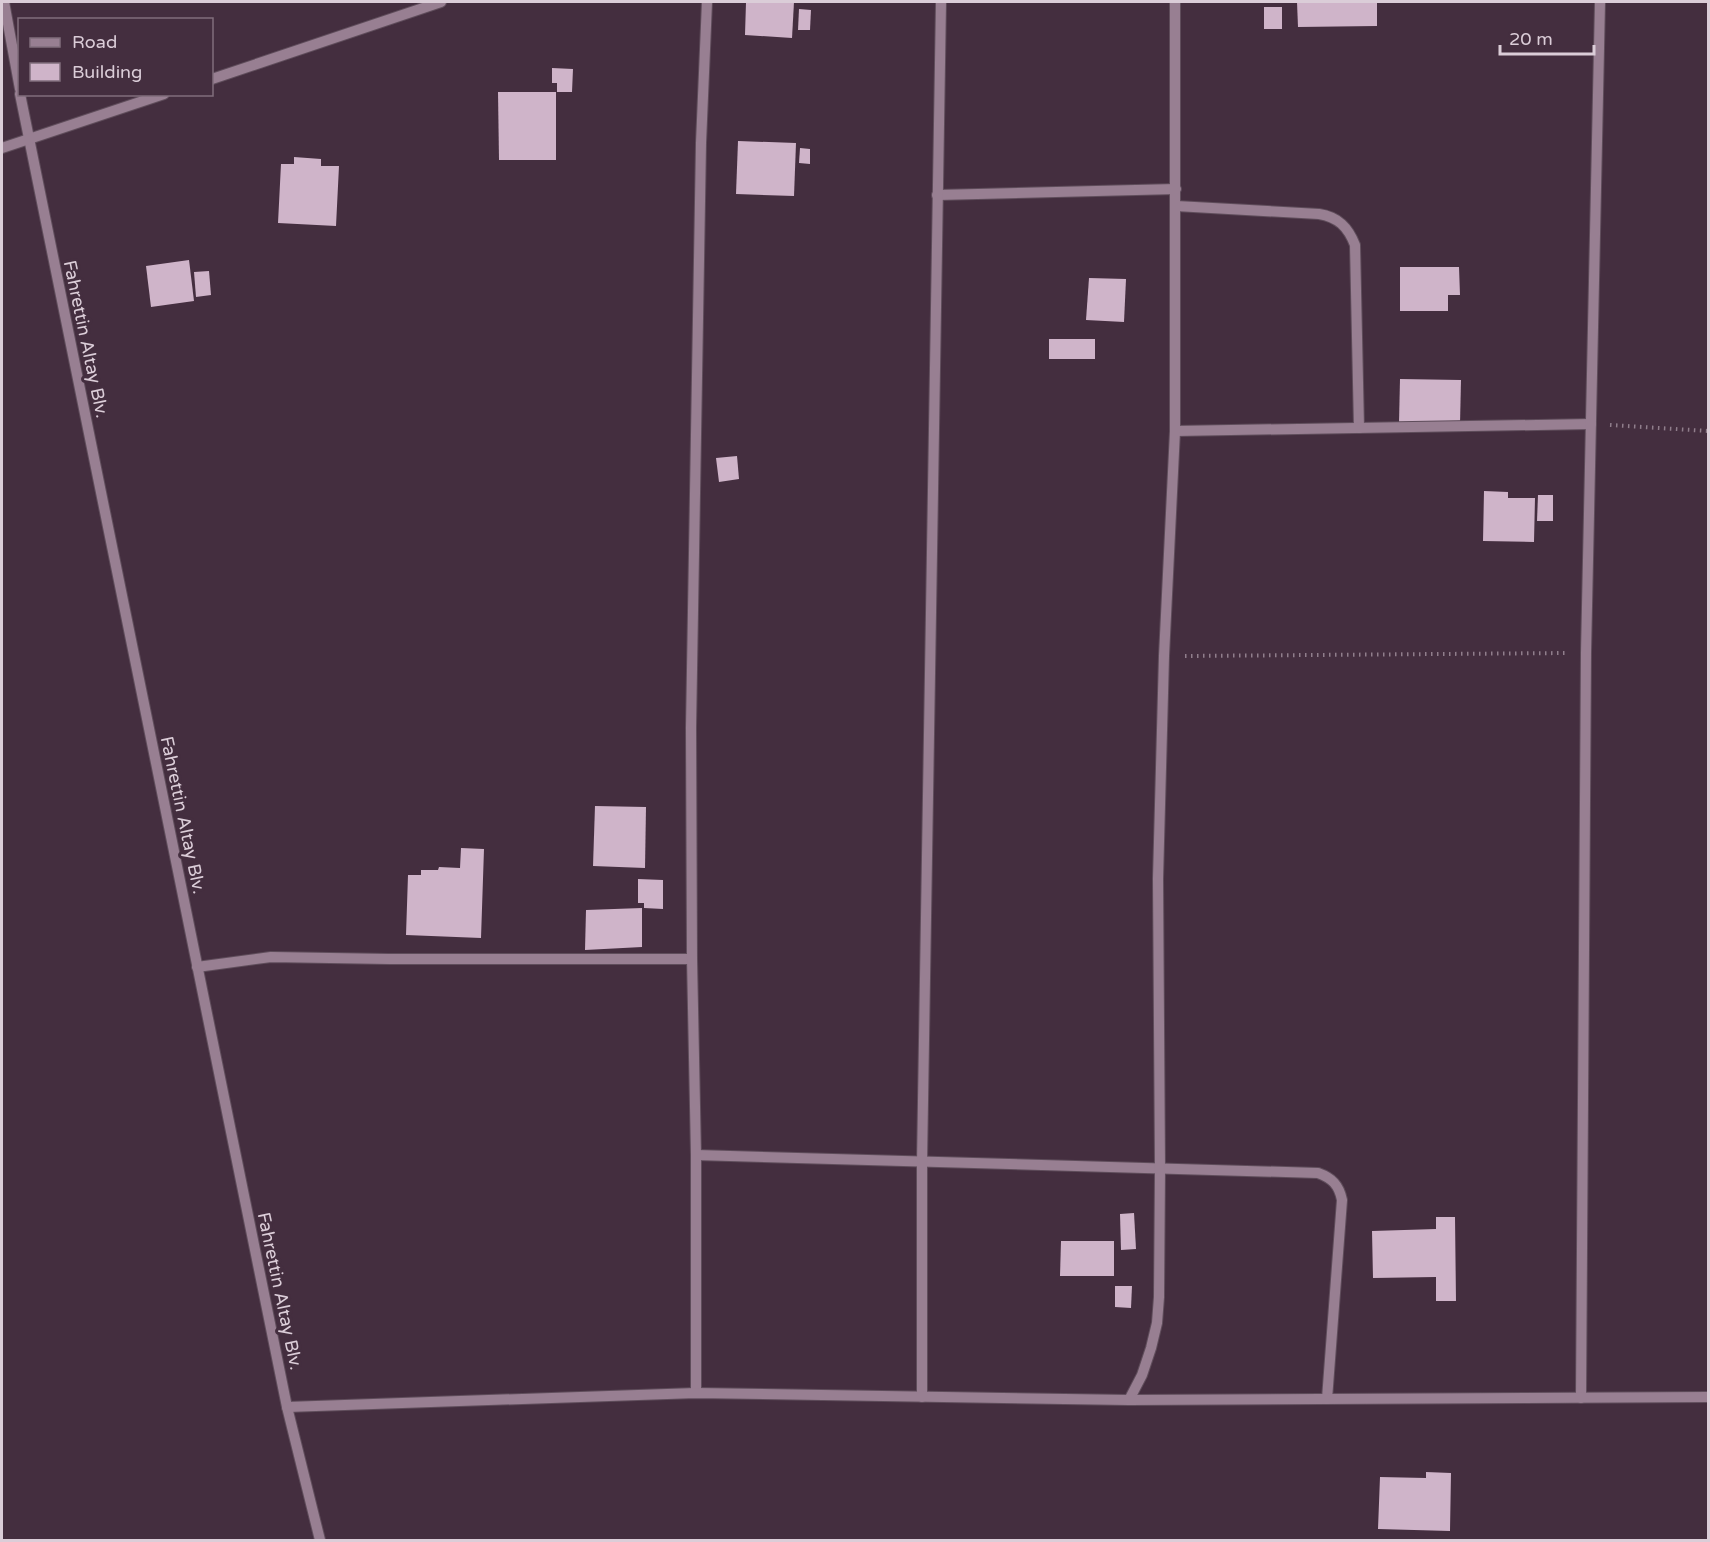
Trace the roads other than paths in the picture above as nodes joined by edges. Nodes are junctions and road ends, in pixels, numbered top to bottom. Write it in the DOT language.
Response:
graph roads {
  1 [pos="4,2"];
  2 [pos="441,2"];
  3 [pos="707,2"];
  4 [pos="941,2"];
  5 [pos="1175,2"];
  6 [pos="1600,2"];
  7 [pos="18,78"];
  8 [pos="213,79"];
  9 [pos="20,96"];
  10 [pos="158,96"];
  11 [pos="29,140"];
  12 [pos="2,148"];
  13 [pos="1176,189"];
  14 [pos="937,195"];
  15 [pos="1176,206"];
  16 [pos="1591,424"];
  17 [pos="1359,428"];
  18 [pos="1175,431"];
  19 [pos="692,959"];
  20 [pos="197,967"];
  21 [pos="696,1155"];
  22 [pos="922,1162"];
  23 [pos="1160,1169"];
  24 [pos="696,1393"];
  25 [pos="922,1397"];
  26 [pos="1708,1397"];
  27 [pos="1581,1398"];
  28 [pos="1327,1399"];
  29 [pos="1129,1400"];
  30 [pos="287,1407"];
  31 [pos="321,1540"];
  1 -- 7 [label="street"];
  2 -- 8 [label="street"];
  3 -- 19 [label="street"];
  4 -- 14 [label="street"];
  5 -- 13 [label="street"];
  6 -- 16 [label="street"];
  9 -- 11 [label="street, Fahrettin Altay Blv."];
  10 -- 11 [label="street"];
  11 -- 12 [label="street"];
  11 -- 20 [label="street, Fahrettin Altay Blv."];
  13 -- 14 [label="street"];
  13 -- 15 [label="street"];
  14 -- 22 [label="street"];
  15 -- 17 [label="street"];
  15 -- 18 [label="street"];
  16 -- 17 [label="street"];
  16 -- 27 [label="street"];
  17 -- 18 [label="street"];
  18 -- 23 [label="street"];
  19 -- 20 [label="street"];
  19 -- 21 [label="street"];
  20 -- 30 [label="street, Fahrettin Altay Blv."];
  21 -- 22 [label="street"];
  21 -- 24 [label="street"];
  22 -- 23 [label="street"];
  22 -- 25 [label="street"];
  23 -- 28 [label="street"];
  23 -- 29 [label="street"];
  24 -- 25 [label="street"];
  24 -- 30 [label="street"];
  25 -- 29 [label="street"];
  26 -- 27 [label="street"];
  27 -- 28 [label="street"];
  28 -- 29 [label="street"];
  30 -- 31 [label="street, Fahrettin Altay Blv."];
}
